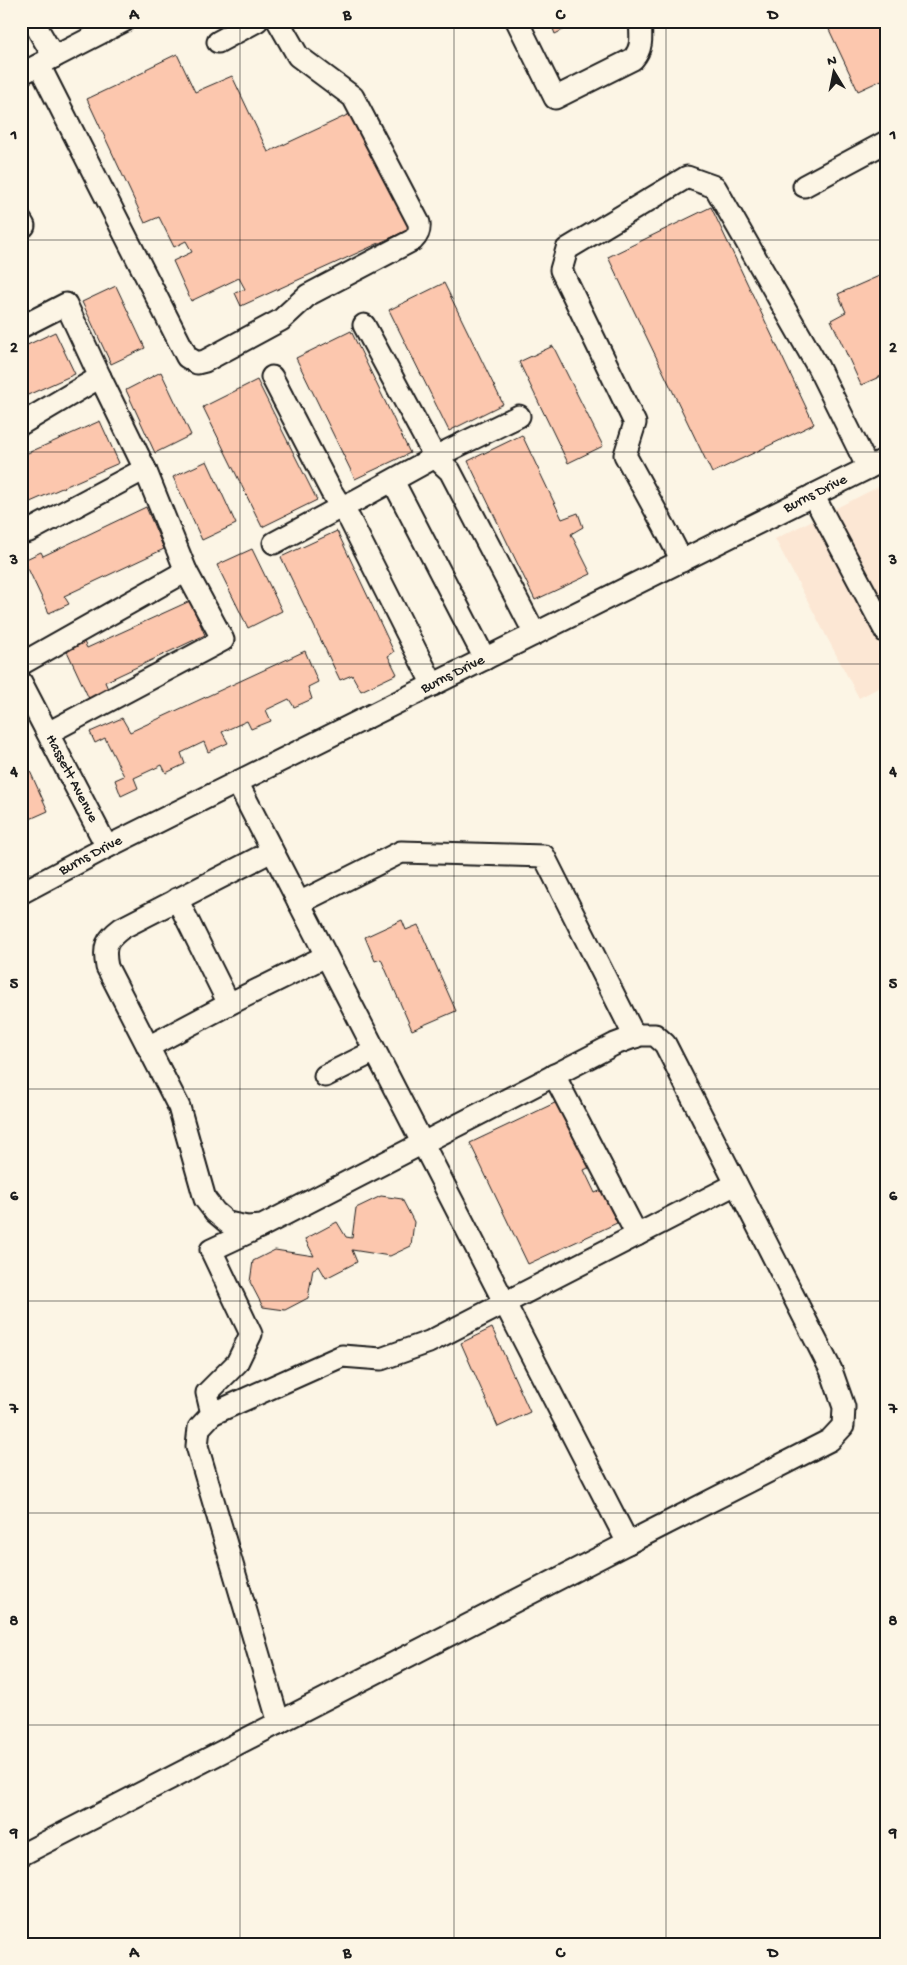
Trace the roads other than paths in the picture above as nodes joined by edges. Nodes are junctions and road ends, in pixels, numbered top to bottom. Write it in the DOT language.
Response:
graph roads {
  1 [pos="33,21"];
  2 [pos="124,21"];
  3 [pos="257,21"];
  4 [pos="278,21"];
  5 [pos="517,21"];
  6 [pos="640,21"];
  7 [pos="218,42"];
  8 [pos="38,65"];
  9 [pos="886,142"];
  10 [pos="804,186"];
  11 [pos="21,221"];
  12 [pos="21,228"];
  13 [pos="364,325"];
  14 [pos="21,327"];
  15 [pos="100,377"];
  16 [pos="272,377"];
  17 [pos="519,416"];
  18 [pos="21,424"];
  19 [pos="434,457"];
  20 [pos="877,464"];
  21 [pos="145,469"];
  22 [pos="393,480"];
  23 [pos="813,495"];
  24 [pos="341,507"];
  25 [pos="21,532"];
  26 [pos="274,543"];
  27 [pos="682,561"];
  28 [pos="186,572"];
  29 [pos="886,632"];
  30 [pos="535,634"];
  31 [pos="485,659"];
  32 [pos="21,664"];
  33 [pos="21,682"];
  34 [pos="433,685"];
  35 [pos="29,718"];
  36 [pos="48,733"];
  37 [pos="237,782"];
  38 [pos="107,847"];
  39 [pos="272,851"];
  40 [pos="21,892"];
  41 [pos="177,899"];
  42 [pos="299,903"];
  43 [pos="326,956"];
  44 [pos="229,1004"];
  45 [pos="634,1037"];
  46 [pos="148,1047"];
  47 [pos="375,1051"];
  48 [pos="554,1074"];
  49 [pos="325,1076"];
  50 [pos="422,1142"];
  51 [pos="736,1184"];
  52 [pos="262,1226"];
  53 [pos="637,1235"];
  54 [pos="504,1303"];
  55 [pos="212,1414"];
  56 [pos="628,1543"];
  57 [pos="279,1723"];
  58 [pos="21,1855"];
  1 -- 8 [label="street"];
  2 -- 8 [label="street"];
  3 -- 7 [label="street"];
  4 -- 8 [label="street"];
  5 -- 6 [label="street"];
  9 -- 10 [label="street"];
  11 -- 12 [label="street"];
  13 -- 19 [label="street"];
  14 -- 15 [label="street"];
  15 -- 18 [label="street"];
  15 -- 21 [label="street"];
  16 -- 24 [label="street"];
  17 -- 19 [label="street"];
  19 -- 22 [label="street"];
  19 -- 30 [label="street"];
  20 -- 23 [label="street, Burns Drive"];
  20 -- 27 [label="street"];
  21 -- 25 [label="street"];
  21 -- 28 [label="street"];
  22 -- 24 [label="street"];
  22 -- 31 [label="street"];
  23 -- 27 [label="street, Burns Drive"];
  23 -- 29 [label="street"];
  24 -- 26 [label="street"];
  24 -- 34 [label="street"];
  27 -- 30 [label="street, Burns Drive"];
  28 -- 32 [label="street"];
  28 -- 36 [label="street"];
  30 -- 31 [label="street, Burns Drive"];
  31 -- 34 [label="street, Burns Drive"];
  33 -- 35 [label="street, Hassett Avenue"];
  34 -- 37 [label="street, Burns Drive"];
  35 -- 36 [label="street, Hassett Avenue"];
  36 -- 38 [label="street, Hassett Avenue"];
  37 -- 38 [label="street, Burns Drive"];
  37 -- 39 [label="street"];
  38 -- 40 [label="street, Burns Drive"];
  39 -- 41 [label="street"];
  39 -- 42 [label="street"];
  41 -- 44 [label="street"];
  41 -- 46 [label="street"];
  42 -- 43 [label="street"];
  42 -- 45 [label="street"];
  43 -- 44 [label="street"];
  43 -- 47 [label="street"];
  44 -- 46 [label="street"];
  45 -- 48 [label="street"];
  45 -- 51 [label="street"];
  46 -- 52 [label="street"];
  47 -- 49 [label="street"];
  47 -- 50 [label="street"];
  48 -- 50 [label="street"];
  48 -- 53 [label="street"];
  50 -- 52 [label="street"];
  50 -- 54 [label="street"];
  51 -- 53 [label="street"];
  51 -- 56 [label="street"];
  52 -- 55 [label="street"];
  53 -- 54 [label="street"];
  54 -- 55 [label="street"];
  54 -- 56 [label="street"];
  55 -- 57 [label="street"];
  56 -- 57 [label="street"];
  57 -- 58 [label="street"];
}
